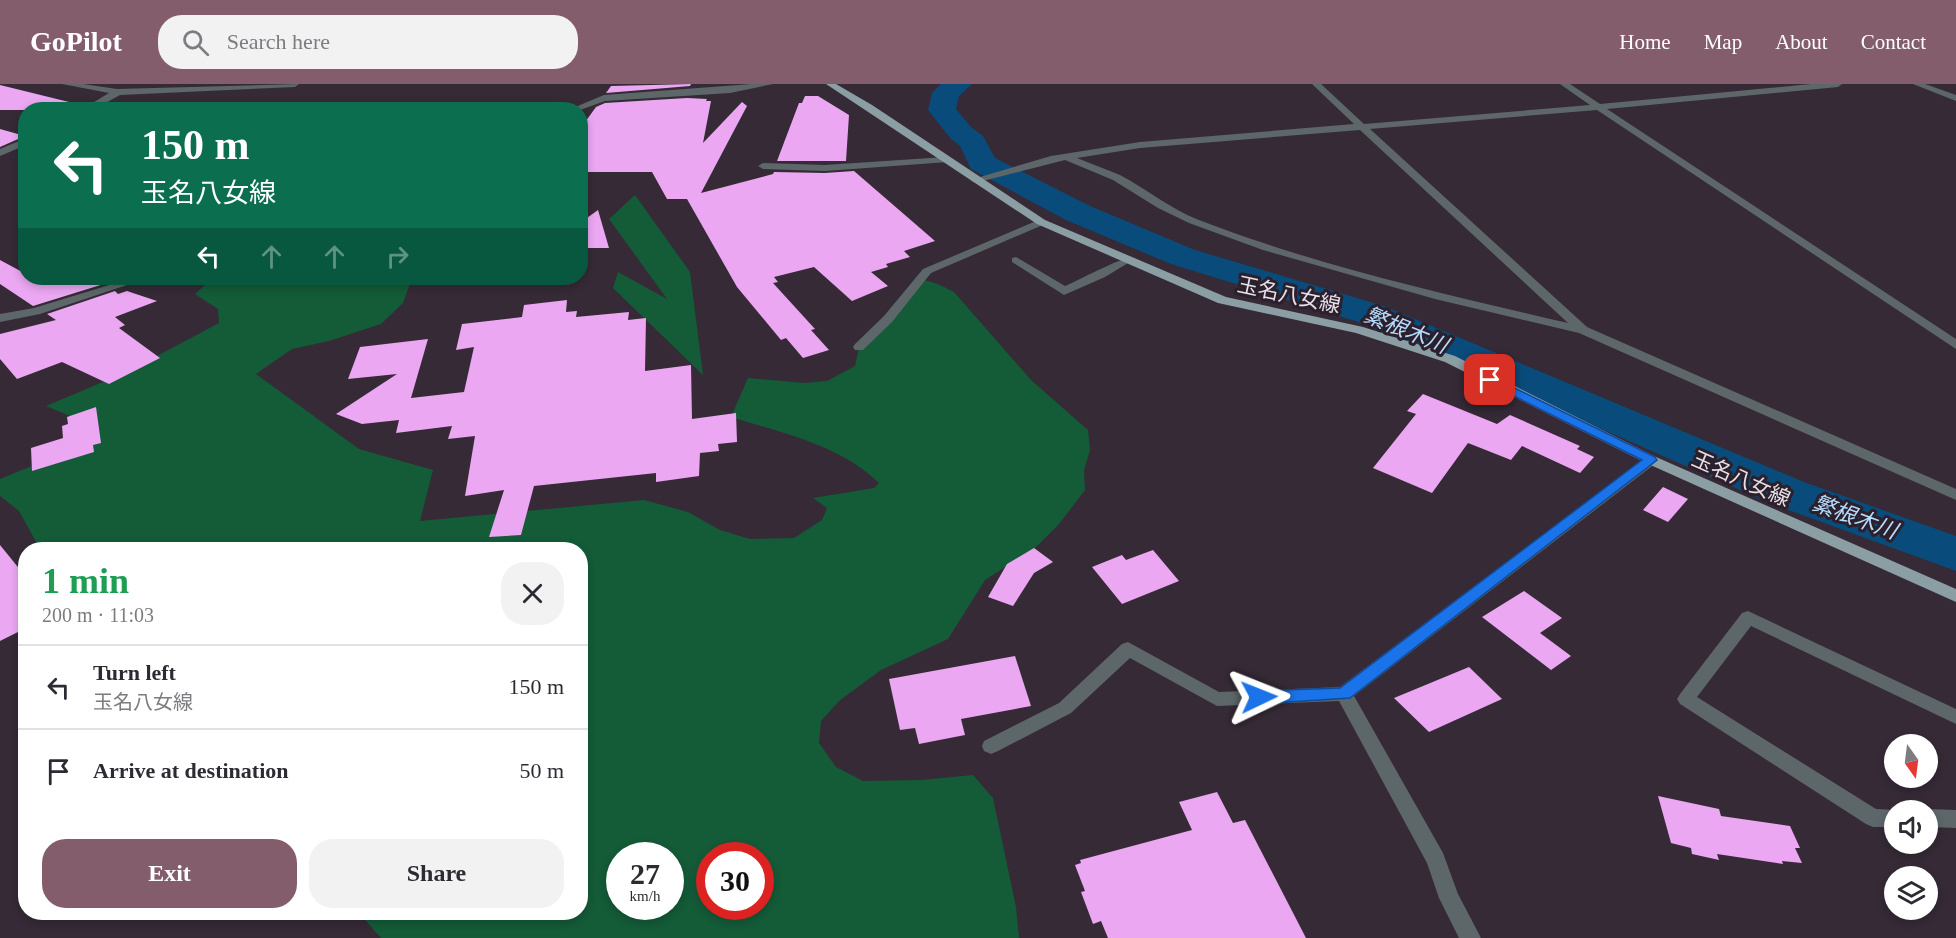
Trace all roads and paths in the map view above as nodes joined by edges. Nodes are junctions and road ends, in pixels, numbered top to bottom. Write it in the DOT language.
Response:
graph roads {
  1 [pos="66,84"];
  2 [pos="133,84"];
  3 [pos="296,84"];
  4 [pos="644,84"];
  5 [pos="769,84"];
  6 [pos="830,84"];
  7 [pos="1316,84"];
  8 [pos="1564,84"];
  9 [pos="1839,84"];
  10 [pos="1917,84"];
  11 [pos="118,92"];
  12 [pos="640,95"];
  13 [pos="1956,98"];
  14 [pos="100,102"];
  15 [pos="588,104"];
  16 [pos="1598,107"];
  17 [pos="1361,126"];
  18 [pos="18,145"];
  19 [pos="0,153"];
  20 [pos="1065,156"];
  21 [pos="945,160"];
  22 [pos="763,166"];
  23 [pos="975,180"];
  24 [pos="1041,222"];
  25 [pos="1016,260"];
  26 [pos="1127,260"];
  27 [pos="120,285"];
  28 [pos="0,318"];
  29 [pos="1583,330"];
  30 [pos="1956,345"];
  31 [pos="859,347"];
  32 [pos="1651,460"];
  33 [pos="1956,495"];
  34 [pos="1956,596"];
  35 [pos="1344,694"];
  36 [pos="1956,717"];
  37 [pos="991,746"];
  38 [pos="1884,818"];
  39 [pos="1938,818"];
  40 [pos="1956,819"];
  41 [pos="1470,938"];
  1 -- 11 [label="street"];
  2 -- 11 [label="street"];
  3 -- 11 [label="street"];
  4 -- 12 [label="street"];
  5 -- 12 [label="street"];
  6 -- 21 [label="main road, 玉名八女線"];
  7 -- 17 [label="street"];
  8 -- 16 [label="street"];
  9 -- 16 [label="street"];
  10 -- 13 [label="street"];
  11 -- 14 [label="street"];
  12 -- 15 [label="street"];
  16 -- 17 [label="street"];
  16 -- 30 [label="street"];
  17 -- 20 [label="street"];
  17 -- 29 [label="street"];
  18 -- 19 [label="street"];
  20 -- 23 [label="street"];
  20 -- 29 [label="street"];
  21 -- 22 [label="street"];
  21 -- 23 [label="main road, 玉名八女線"];
  23 -- 24 [label="main road, 玉名八女線"];
  24 -- 26 [label="main road, 玉名八女線"];
  24 -- 31 [label="street"];
  25 -- 26 [label="street"];
  26 -- 32 [label="main road, 玉名八女線"];
  27 -- 28 [label="street"];
  29 -- 33 [label="street"];
  32 -- 34 [label="main road, 玉名八女線"];
  32 -- 35 [label="street"];
  35 -- 37 [label="street"];
  35 -- 41 [label="street"];
  36 -- 38 [label="street"];
  39 -- 40 [label="street"];
}
